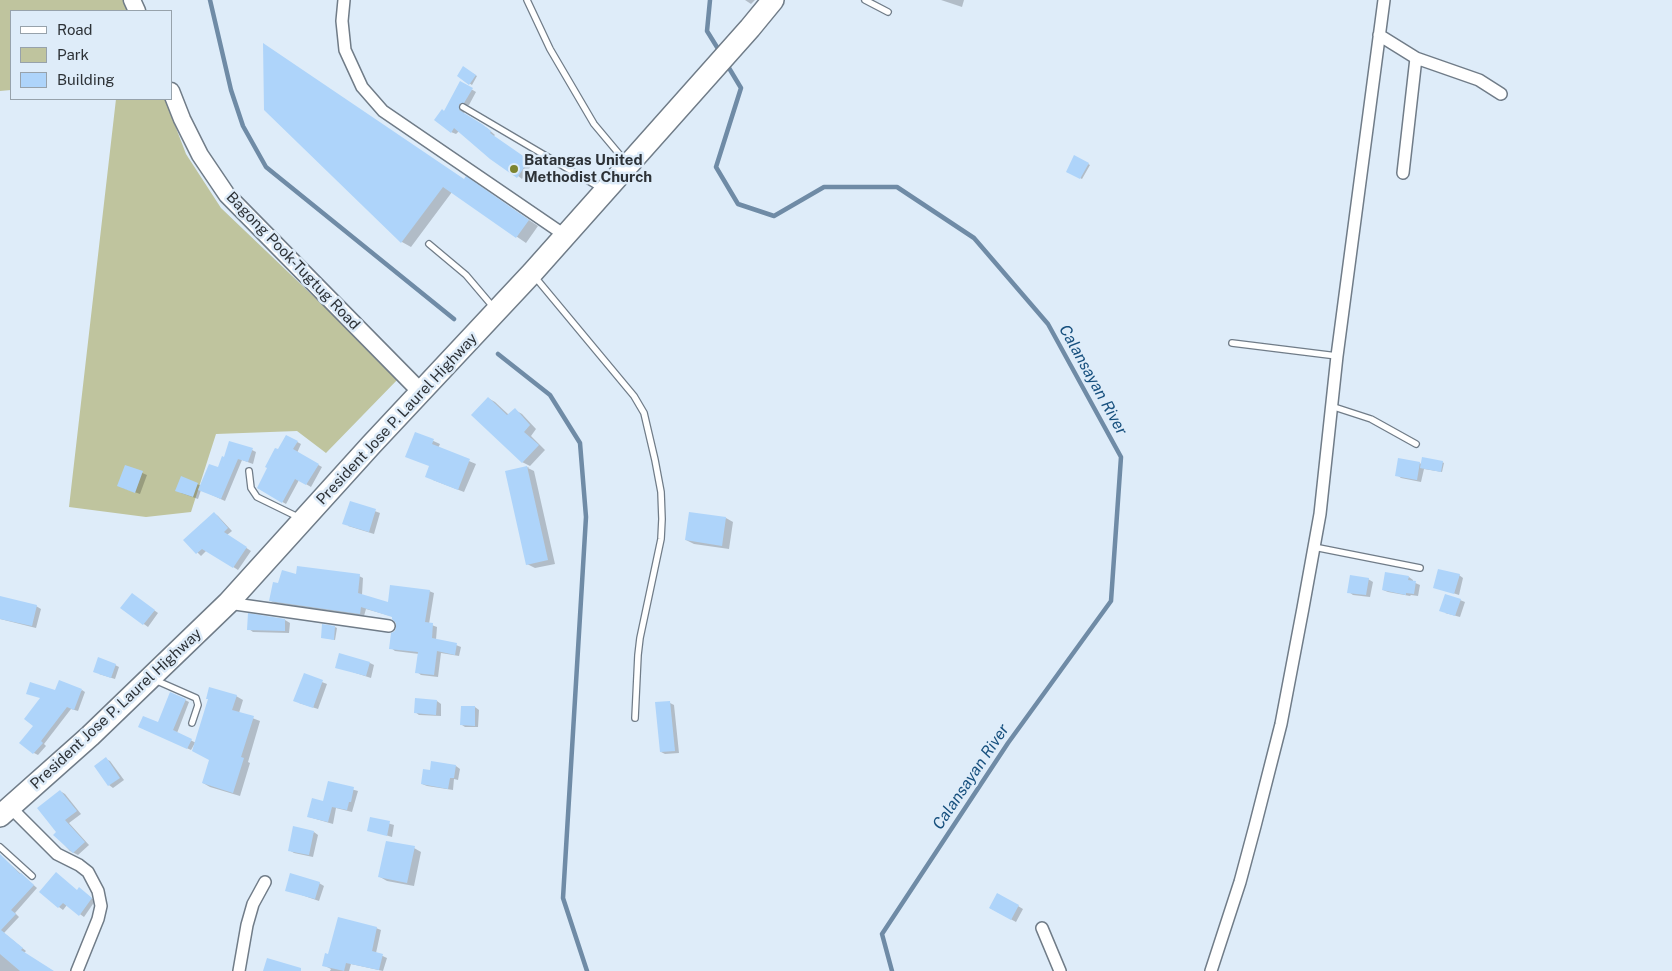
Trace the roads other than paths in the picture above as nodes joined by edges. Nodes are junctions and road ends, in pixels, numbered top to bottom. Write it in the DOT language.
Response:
graph roads {
  1 [pos="344,0"];
  2 [pos="528,0"];
  3 [pos="773,0"];
  4 [pos="865,0"];
  5 [pos="1384,0"];
  6 [pos="888,12"];
  7 [pos="1379,35"];
  8 [pos="1416,58"];
  9 [pos="172,93"];
  10 [pos="1502,94"];
  11 [pos="463,107"];
  12 [pos="628,165"];
  13 [pos="1403,173"];
  14 [pos="606,191"];
  15 [pos="566,236"];
  16 [pos="429,244"];
  17 [pos="532,274"];
  18 [pos="497,312"];
  19 [pos="1232,343"];
  20 [pos="1337,356"];
  21 [pos="420,392"];
  22 [pos="1331,406"];
  23 [pos="1416,444"];
  24 [pos="249,471"];
  25 [pos="304,520"];
  26 [pos="1314,547"];
  27 [pos="1420,568"];
  28 [pos="228,603"];
  29 [pos="389,626"];
  30 [pos="151,678"];
  31 [pos="635,718"];
  32 [pos="192,723"];
  33 [pos="5,811"];
  34 [pos="0,847"];
  35 [pos="32,876"];
  36 [pos="265,882"];
  37 [pos="1042,928"];
  38 [pos="77,971"];
  39 [pos="240,971"];
  40 [pos="1060,971"];
  41 [pos="1211,971"];
  1 -- 15 [label="street"];
  2 -- 12 [label="lane"];
  3 -- 12 [label="highway, President Jose P. Laurel Highway"];
  4 -- 6 [label="lane"];
  5 -- 7 [label="street"];
  7 -- 8 [label="street"];
  7 -- 20 [label="street"];
  8 -- 10 [label="street"];
  8 -- 13 [label="street"];
  9 -- 21 [label="street, Bagong Pook-Tugtug Road"];
  11 -- 14 [label="lane"];
  12 -- 14 [label="highway, President Jose P. Laurel Highway"];
  14 -- 15 [label="highway, President Jose P. Laurel Highway"];
  15 -- 17 [label="highway, President Jose P. Laurel Highway"];
  16 -- 18 [label="lane"];
  17 -- 18 [label="highway, President Jose P. Laurel Highway"];
  17 -- 31 [label="lane"];
  18 -- 21 [label="highway, President Jose P. Laurel Highway"];
  19 -- 20 [label="lane"];
  20 -- 22 [label="street"];
  21 -- 25 [label="highway, President Jose P. Laurel Highway"];
  22 -- 23 [label="lane"];
  22 -- 26 [label="street"];
  24 -- 25 [label="lane"];
  25 -- 28 [label="highway, President Jose P. Laurel Highway"];
  26 -- 27 [label="lane"];
  26 -- 41 [label="street"];
  28 -- 29 [label="street"];
  28 -- 30 [label="highway, President Jose P. Laurel Highway"];
  30 -- 32 [label="lane"];
  30 -- 33 [label="highway, President Jose P. Laurel Highway"];
  33 -- 38 [label="street"];
  34 -- 35 [label="lane"];
  36 -- 39 [label="street"];
  37 -- 40 [label="street"];
}
